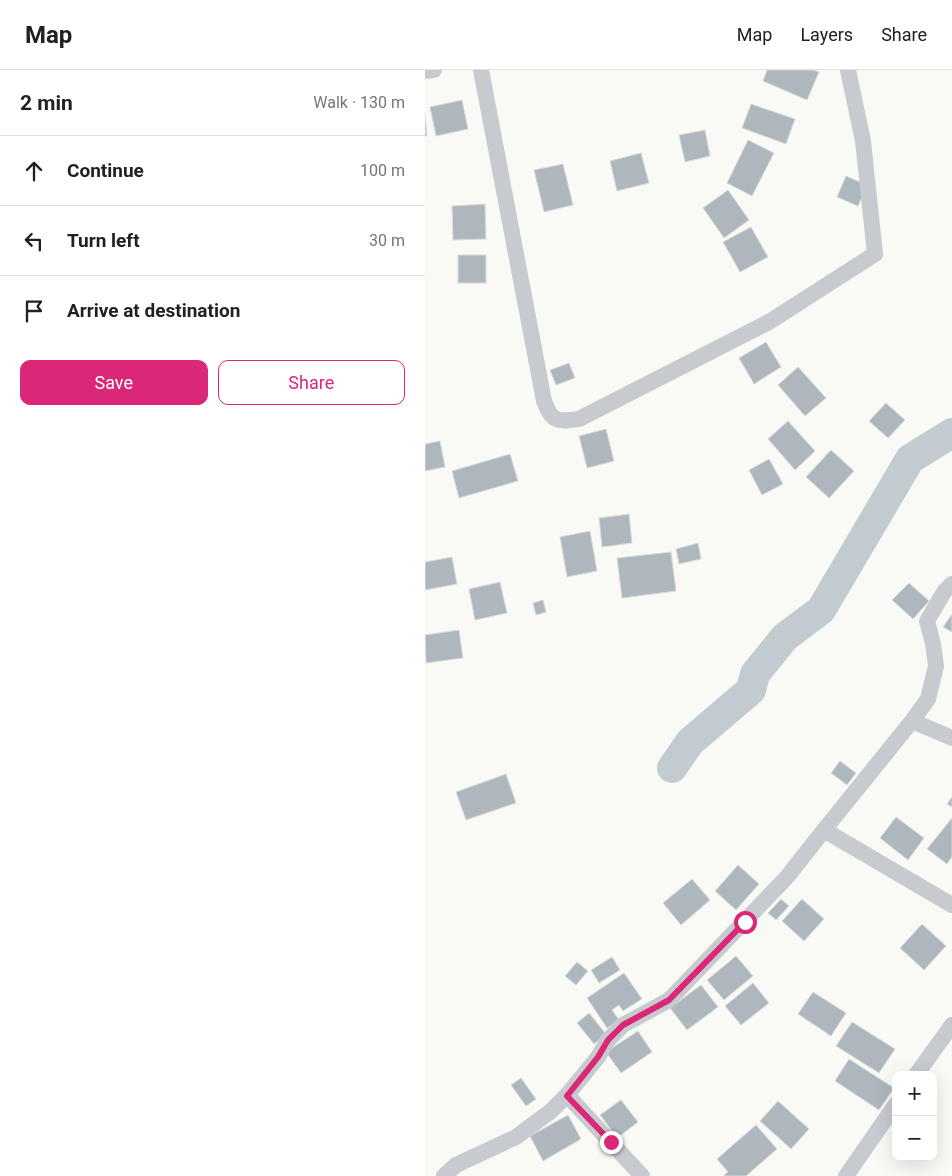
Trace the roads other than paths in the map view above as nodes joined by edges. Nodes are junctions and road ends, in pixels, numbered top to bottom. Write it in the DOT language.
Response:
graph roads {
  1 [pos="434,70"];
  2 [pos="481,70"];
  3 [pos="849,70"];
  4 [pos="425,72"];
  5 [pos="952,584"];
  6 [pos="912,721"];
  7 [pos="952,738"];
  8 [pos="824,830"];
  9 [pos="952,905"];
  10 [pos="952,1025"];
  11 [pos="919,1071"];
  12 [pos="567,1096"];
  13 [pos="892,1110"];
  14 [pos="445,1176"];
  15 [pos="642,1176"];
  16 [pos="846,1176"];
  1 -- 4 [label="street"];
  2 -- 3 [label="street"];
  5 -- 6 [label="street"];
  6 -- 7 [label="street"];
  6 -- 8 [label="street"];
  8 -- 9 [label="street"];
  8 -- 12 [label="street"];
  10 -- 11 [label="street"];
  12 -- 14 [label="street"];
  12 -- 15 [label="street"];
  13 -- 16 [label="street"];
}
